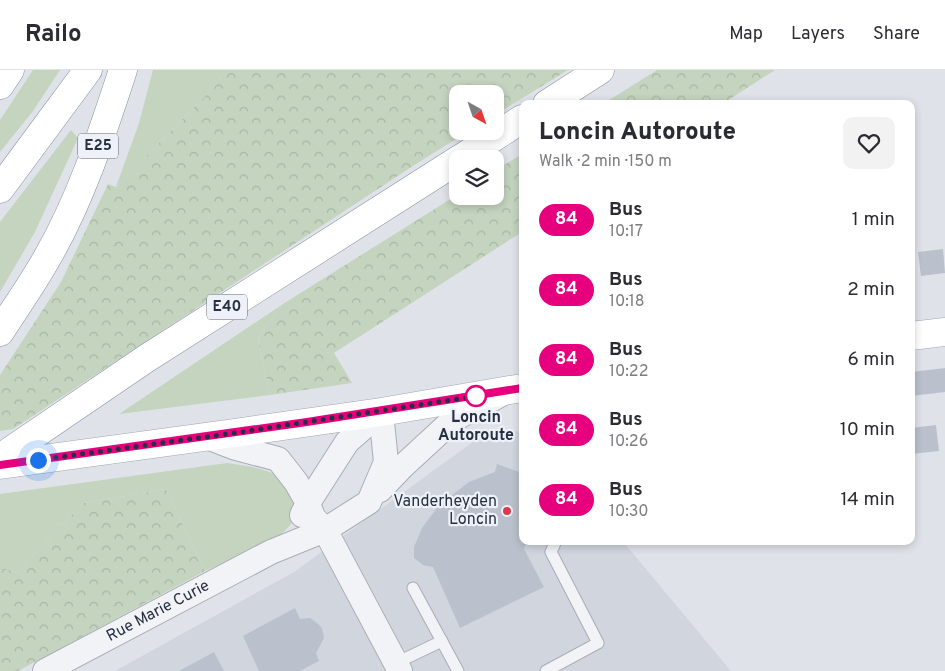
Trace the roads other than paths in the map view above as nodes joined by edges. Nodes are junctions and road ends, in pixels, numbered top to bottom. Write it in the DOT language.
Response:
graph roads {
  1 [pos="10,70"];
  2 [pos="88,70"];
  3 [pos="123,70"];
  4 [pos="600,70"];
  5 [pos="0,85"];
  6 [pos="553,100"];
  7 [pos="519,121"];
  8 [pos="474,150"];
  9 [pos="449,166"];
  10 [pos="0,190"];
  11 [pos="0,332"];
  12 [pos="945,332"];
  13 [pos="915,336"];
  14 [pos="516,389"];
  15 [pos="381,412"];
  16 [pos="207,436"];
  17 [pos="0,458"];
  18 [pos="0,465"];
  19 [pos="369,502"];
  20 [pos="308,503"];
  21 [pos="325,530"];
  22 [pos="554,545"];
  23 [pos="271,552"];
  24 [pos="414,588"];
  25 [pos="442,641"];
  26 [pos="398,667"];
  27 [pos="45,671"];
  28 [pos="458,671"];
  29 [pos="546,671"];
  1 -- 5 [label="main road"];
  2 -- 10 [label="main road"];
  3 -- 11 [label="main road, E25"];
  4 -- 6 [label="main road"];
  7 -- 8 [label="main road, E40"];
  9 -- 17 [label="main road, E40"];
  12 -- 13 [label="main road"];
  14 -- 15 [label="main road"];
  14 -- 19 [label="street"];
  15 -- 16 [label="main road"];
  15 -- 19 [label="street"];
  15 -- 20 [label="street"];
  16 -- 18 [label="main road"];
  16 -- 20 [label="street"];
  19 -- 21 [label="street"];
  20 -- 21 [label="street"];
  20 -- 23 [label="street"];
  21 -- 23 [label="street"];
  21 -- 26 [label="street"];
  22 -- 29 [label="lane"];
  23 -- 27 [label="street, Rue Marie Curie"];
  24 -- 25 [label="lane"];
  25 -- 26 [label="lane"];
  25 -- 28 [label="lane"];
}
